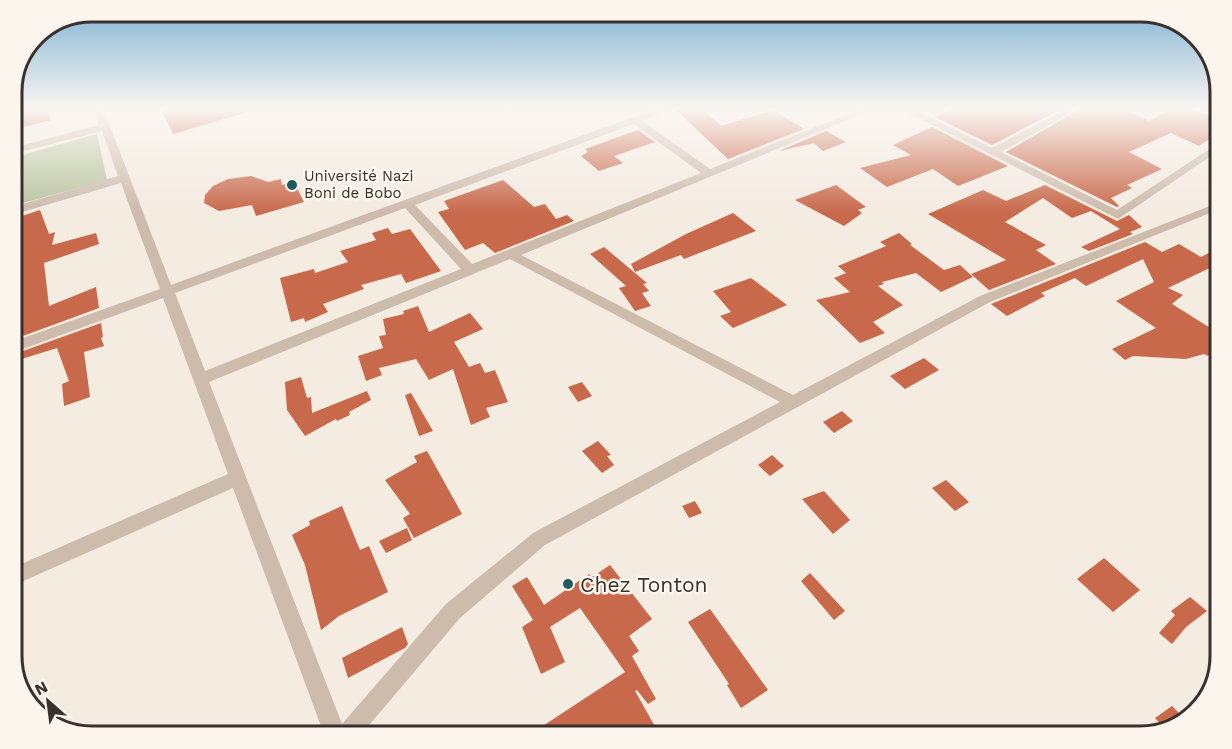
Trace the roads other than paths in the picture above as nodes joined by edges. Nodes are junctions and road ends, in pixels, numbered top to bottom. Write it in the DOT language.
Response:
graph roads {
  1 [pos="43,143"];
  2 [pos="111,143"];
  3 [pos="572,143"];
  4 [pos="667,143"];
  5 [pos="784,143"];
  6 [pos="975,143"];
  7 [pos="1010,143"];
  8 [pos="23,148"];
  9 [pos="993,152"];
  10 [pos="1209,152"];
  11 [pos="709,173"];
  12 [pos="124,178"];
  13 [pos="408,203"];
  14 [pos="23,208"];
  15 [pos="1209,210"];
  16 [pos="508,253"];
  17 [pos="469,269"];
  18 [pos="167,291"];
  19 [pos="23,344"];
  20 [pos="201,379"];
  21 [pos="793,402"];
  22 [pos="238,478"];
  23 [pos="23,572"];
  24 [pos="332,726"];
  25 [pos="354,726"];
  1 -- 8 [label="street"];
  2 -- 12 [label="street"];
  3 -- 13 [label="street"];
  4 -- 11 [label="street"];
  5 -- 11 [label="street"];
  6 -- 9 [label="street"];
  7 -- 9 [label="street"];
  9 -- 10 [label="street"];
  11 -- 16 [label="street"];
  12 -- 14 [label="street"];
  12 -- 18 [label="street"];
  13 -- 17 [label="street"];
  13 -- 18 [label="street"];
  15 -- 21 [label="street"];
  16 -- 17 [label="street"];
  16 -- 21 [label="street"];
  17 -- 20 [label="street"];
  18 -- 19 [label="street"];
  18 -- 20 [label="street"];
  20 -- 22 [label="street"];
  21 -- 25 [label="street"];
  22 -- 23 [label="street"];
  22 -- 24 [label="street"];
}
